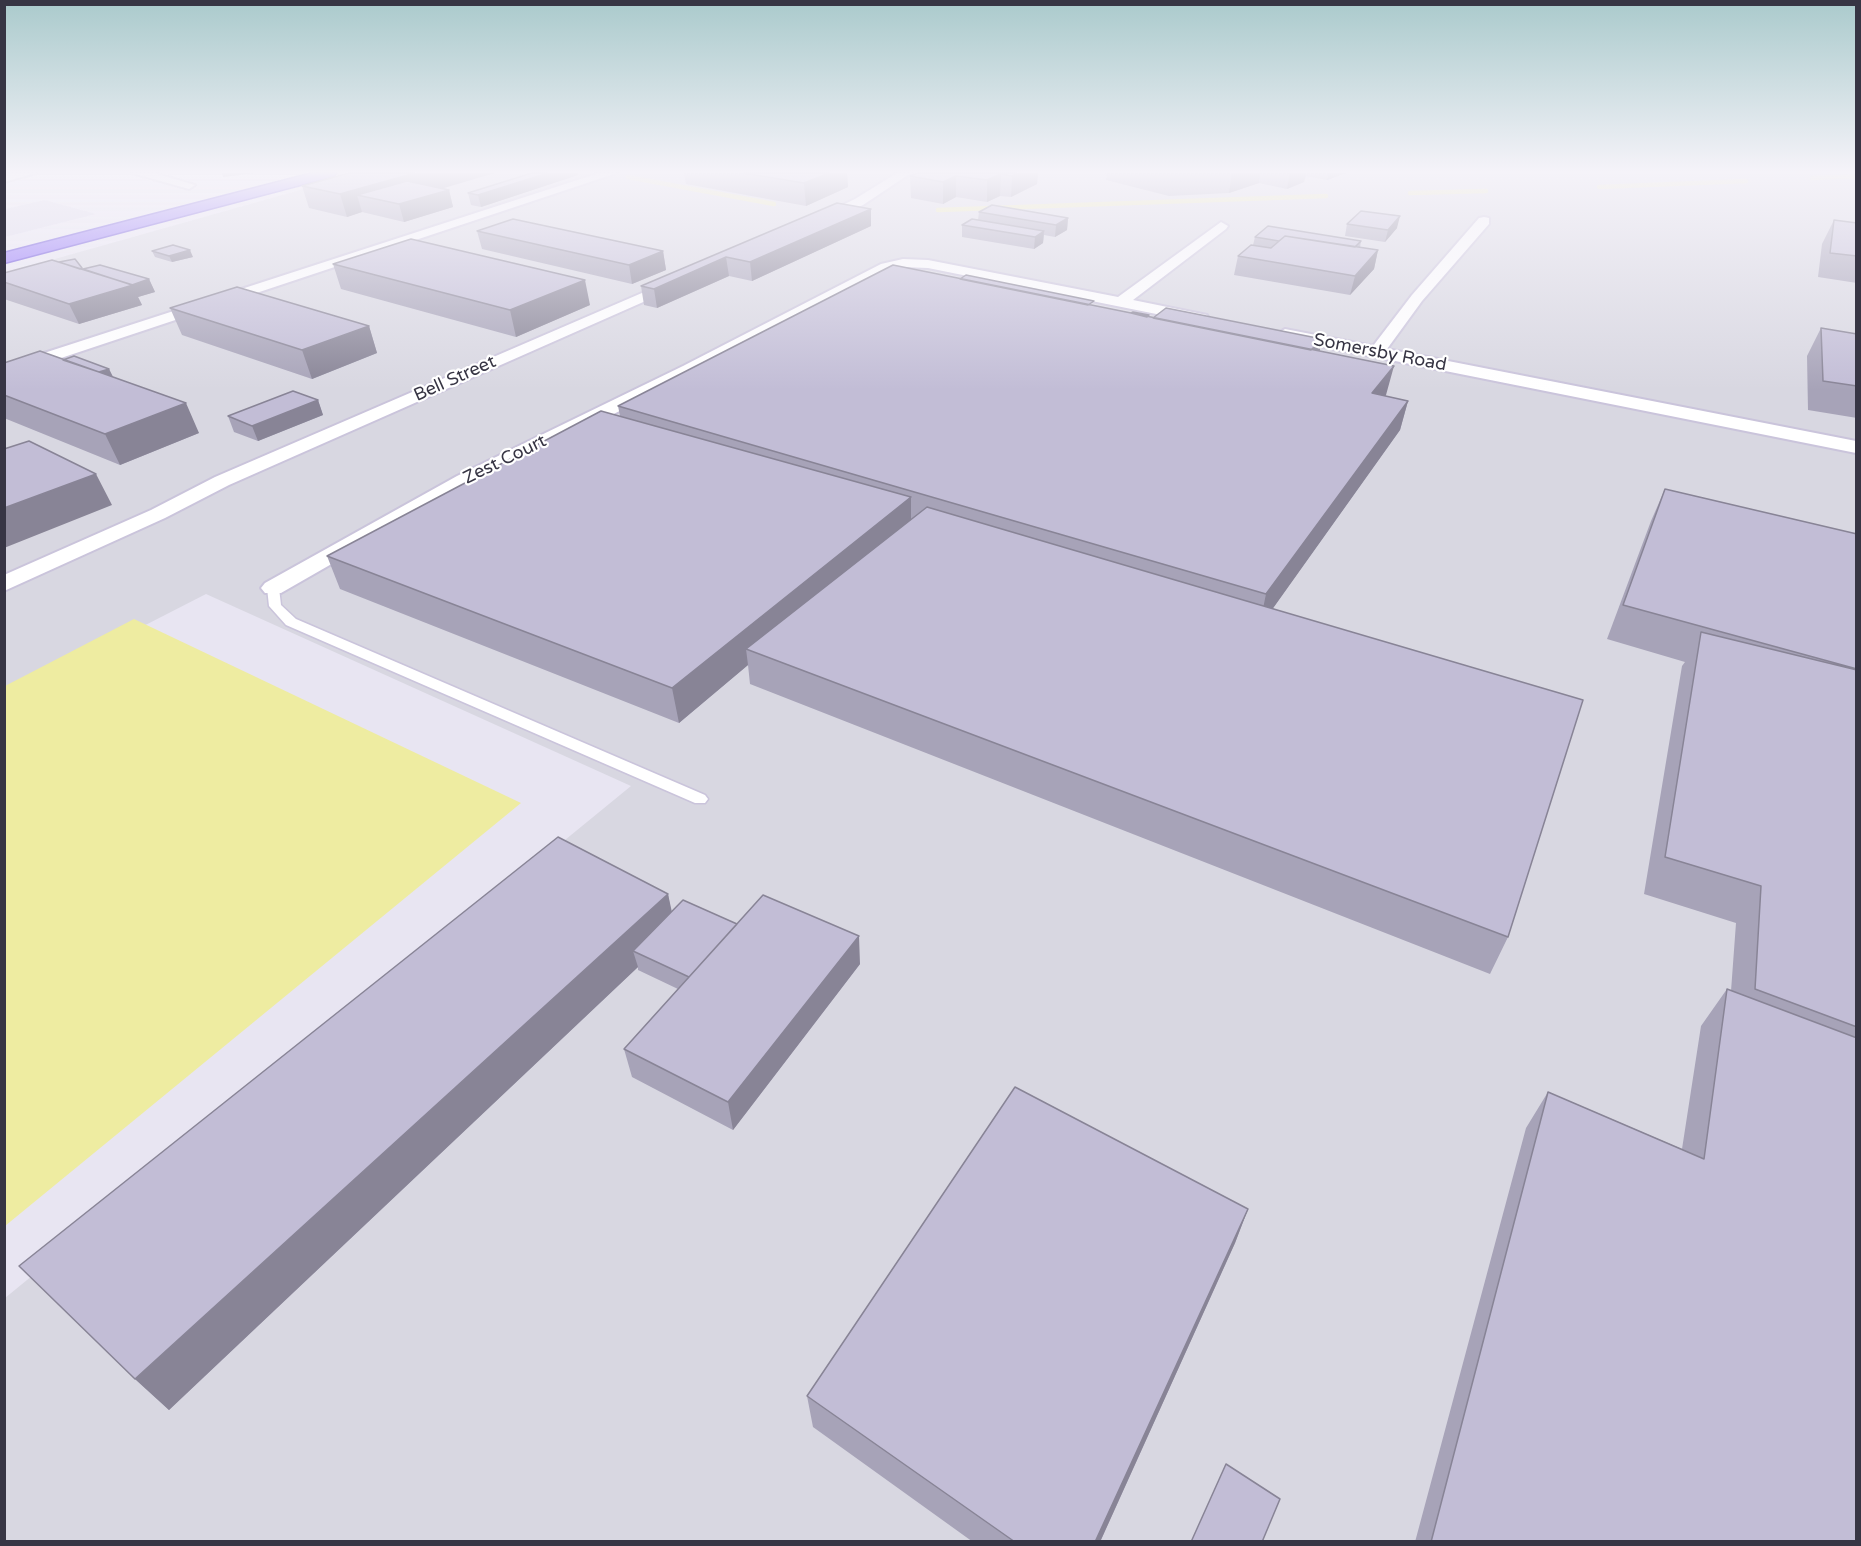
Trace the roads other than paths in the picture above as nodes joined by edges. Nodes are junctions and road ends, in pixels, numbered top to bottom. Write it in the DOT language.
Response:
graph roads {
  1 [pos="51,245"];
  2 [pos="73,245"];
  3 [pos="391,245"];
  4 [pos="1196,245"];
  5 [pos="1463,245"];
  6 [pos="4,258"];
  7 [pos="4,266"];
  8 [pos="697,273"];
  9 [pos="1121,302"];
  10 [pos="1214,320"];
  11 [pos="1273,332"];
  12 [pos="1377,352"];
  13 [pos="4,372"];
  14 [pos="1857,447"];
  15 [pos="4,584"];
  16 [pos="273,588"];
  17 [pos="700,799"];
  1 -- 6 [label="highway"];
  2 -- 7 [label="highway"];
  3 -- 13 [label="street"];
  4 -- 9 [label="street"];
  5 -- 12 [label="street"];
  8 -- 15 [label="street, Bell Street"];
  9 -- 10 [label="street"];
  9 -- 16 [label="street, Zest Court"];
  11 -- 12 [label="street, Somersby Road"];
  12 -- 14 [label="street, Somersby Road"];
  16 -- 17 [label="lane"];
}
